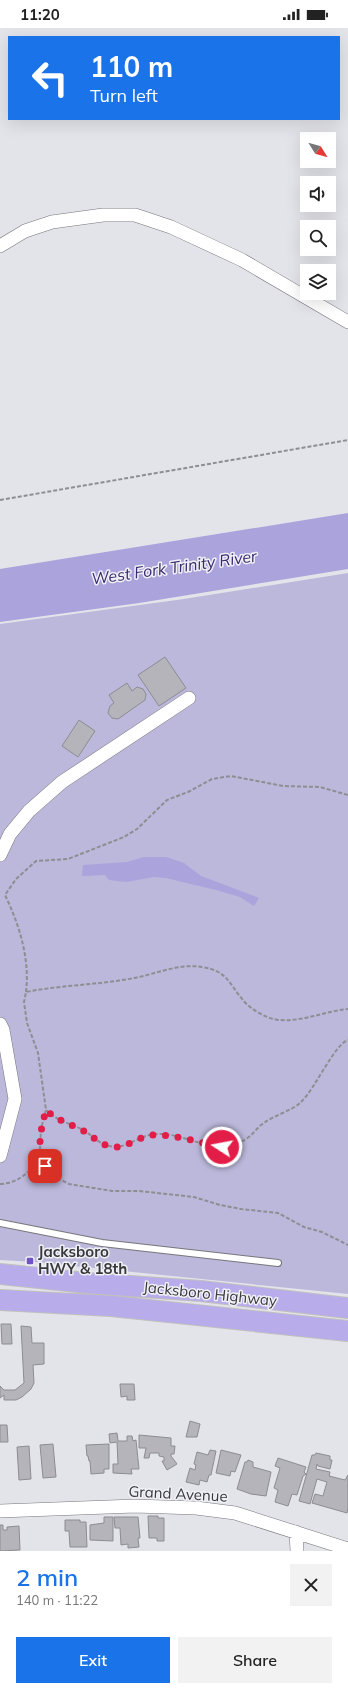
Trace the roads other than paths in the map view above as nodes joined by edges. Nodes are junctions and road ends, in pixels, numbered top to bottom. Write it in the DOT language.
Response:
graph roads {
  1 [pos="0,246"];
  2 [pos="348,322"];
  3 [pos="189,698"];
  4 [pos="0,855"];
  5 [pos="0,1024"];
  6 [pos="0,1156"];
  7 [pos="0,1223"];
  8 [pos="278,1263"];
  9 [pos="0,1274"];
  10 [pos="0,1300"];
  11 [pos="348,1308"];
  12 [pos="348,1331"];
  13 [pos="0,1511"];
  14 [pos="296,1532"];
  15 [pos="348,1548"];
  16 [pos="297,1551"];
  1 -- 2 [label="street"];
  3 -- 4 [label="street"];
  5 -- 6 [label="street"];
  7 -- 8 [label="lane"];
  9 -- 11 [label="main road, Jacksboro Highway"];
  10 -- 12 [label="main road, Jacksboro Highway"];
  13 -- 14 [label="street, Grand Avenue"];
  14 -- 15 [label="street, Grand Avenue"];
  14 -- 16 [label="street"];
}
